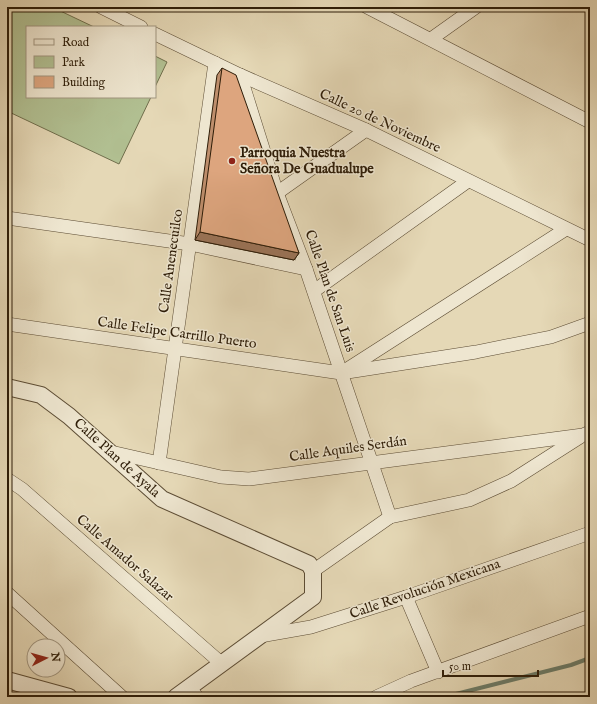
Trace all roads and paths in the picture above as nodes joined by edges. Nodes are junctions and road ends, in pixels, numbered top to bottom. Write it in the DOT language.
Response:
graph roads {
  1 [pos="101,7"];
  2 [pos="367,7"];
  3 [pos="476,7"];
  4 [pos="139,26"];
  5 [pos="156,34"];
  6 [pos="431,39"];
  7 [pos="215,63"];
  8 [pos="240,75"];
  9 [pos="590,122"];
  10 [pos="366,130"];
  11 [pos="468,181"];
  12 [pos="277,193"];
  13 [pos="7,218"];
  14 [pos="566,229"];
  15 [pos="590,240"];
  16 [pos="190,244"];
  17 [pos="306,269"];
  18 [pos="314,291"];
  19 [pos="590,323"];
  20 [pos="7,324"];
  21 [pos="176,349"];
  22 [pos="342,373"];
  23 [pos="7,387"];
  24 [pos="587,433"];
  25 [pos="111,452"];
  26 [pos="371,461"];
  27 [pos="160,463"];
  28 [pos="7,479"];
  29 [pos="390,517"];
  30 [pos="590,533"];
  31 [pos="313,571"];
  32 [pos="7,594"];
  33 [pos="406,597"];
  34 [pos="590,616"];
  35 [pos="258,636"];
  36 [pos="220,663"];
  37 [pos="438,672"];
  38 [pos="7,680"];
  39 [pos="194,693"];
  40 [pos="69,697"];
  41 [pos="122,697"];
  42 [pos="176,697"];
  43 [pos="376,697"];
  1 -- 4 [label="street"];
  2 -- 6 [label="street"];
  3 -- 6 [label="street"];
  5 -- 7 [label="street, Calle 20 de Noviembre"];
  6 -- 9 [label="street"];
  7 -- 8 [label="street, Calle 20 de Noviembre"];
  7 -- 16 [label="street, Calle Anenecuilco"];
  8 -- 10 [label="street, Calle 20 de Noviembre"];
  8 -- 12 [label="street, Calle Plan de San Luis"];
  10 -- 11 [label="street, Calle 20 de Noviembre"];
  10 -- 12 [label="street"];
  11 -- 14 [label="street, Calle 20 de Noviembre"];
  11 -- 18 [label="street"];
  12 -- 17 [label="street, Calle Plan de San Luis"];
  13 -- 16 [label="street"];
  14 -- 15 [label="street, Calle 20 de Noviembre"];
  14 -- 22 [label="street"];
  16 -- 17 [label="street"];
  16 -- 21 [label="street, Calle Anenecuilco"];
  17 -- 18 [label="street, Calle Plan de San Luis"];
  18 -- 22 [label="street, Calle Plan de San Luis"];
  19 -- 22 [label="street, Calle Felipe Carrillo Puerto"];
  20 -- 21 [label="street, Calle Felipe Carrillo Puerto"];
  21 -- 22 [label="street, Calle Felipe Carrillo Puerto"];
  21 -- 27 [label="street, Calle Anenecuilco"];
  22 -- 26 [label="street, Calle Plan de San Luis"];
  23 -- 25 [label="street, Calle Plan de Ayala"];
  24 -- 26 [label="street, Calle Aquiles Serdán"];
  24 -- 29 [label="street"];
  25 -- 27 [label="street, Calle Aquiles Serdán"];
  25 -- 31 [label="street, Calle Plan de Ayala"];
  26 -- 27 [label="street, Calle Aquiles Serdán"];
  26 -- 29 [label="street, Calle Plan de San Luis"];
  28 -- 36 [label="street, Calle Amador Salazar"];
  29 -- 31 [label="street"];
  30 -- 33 [label="street, Calle Revolución Mexicana"];
  31 -- 35 [label="street, Calle Revolución Mexicana"];
  32 -- 41 [label="street"];
  33 -- 35 [label="street, Calle Revolución Mexicana"];
  33 -- 37 [label="street"];
  34 -- 37 [label="street"];
  35 -- 36 [label="street, Calle Revolución Mexicana"];
  36 -- 39 [label="street, Calle Revolución Mexicana"];
  37 -- 43 [label="street"];
  38 -- 40 [label="street"];
  39 -- 42 [label="street, Calle Revolución Mexicana"];
}
